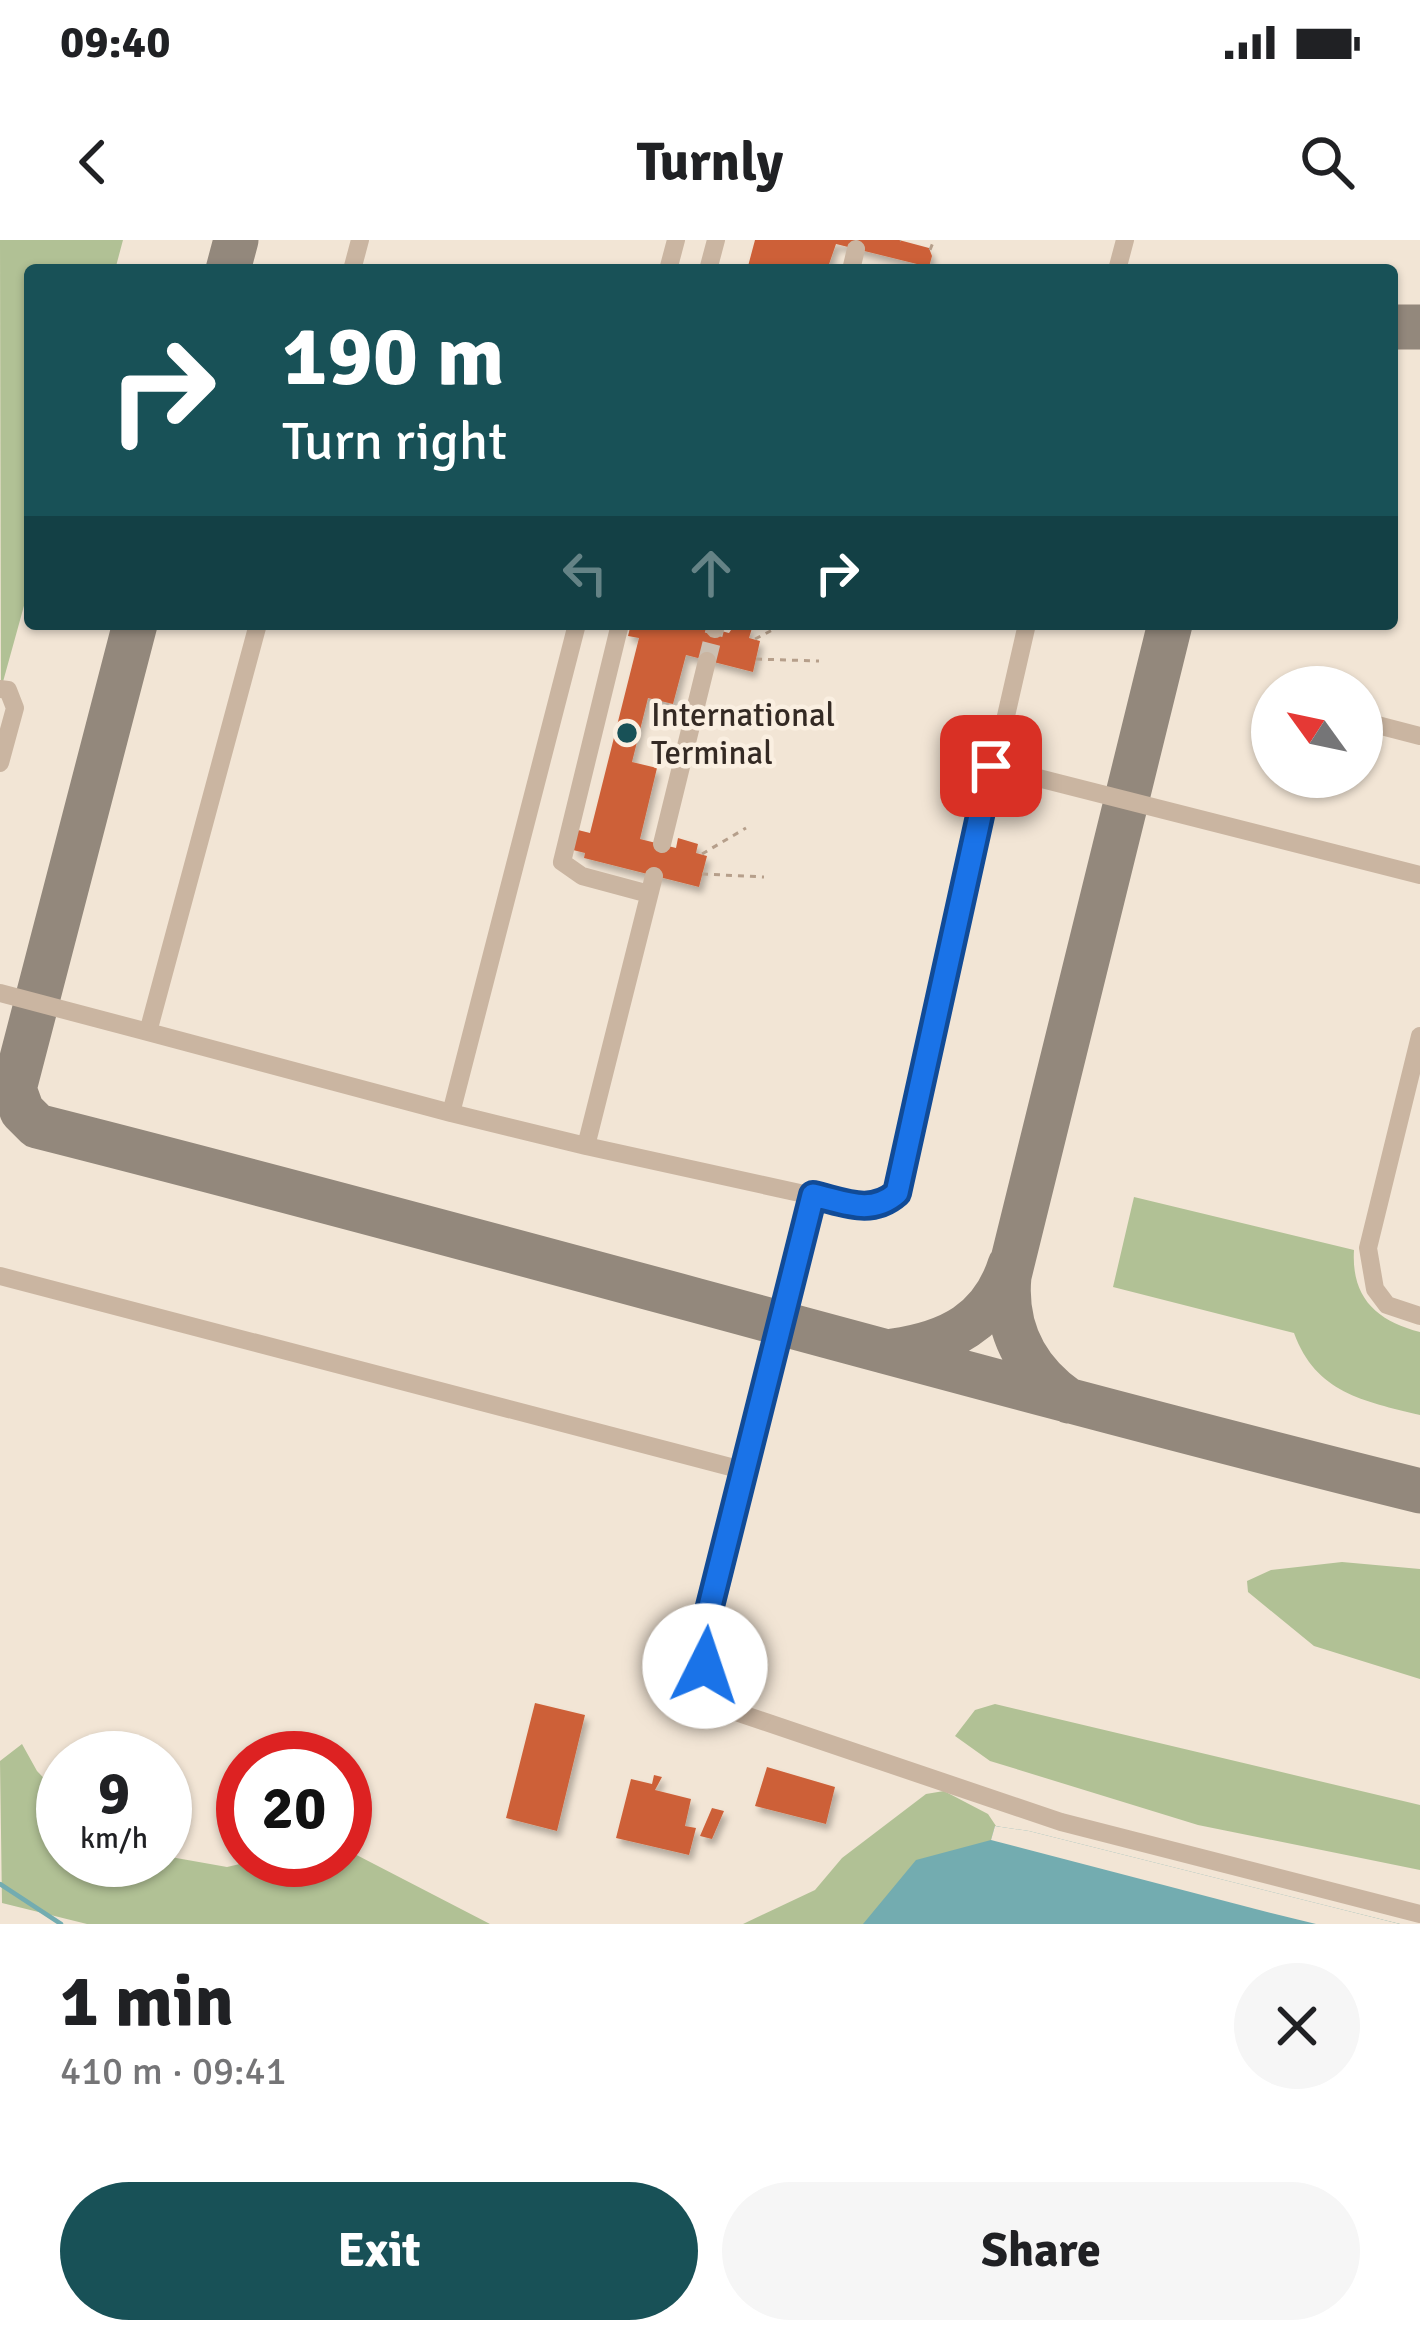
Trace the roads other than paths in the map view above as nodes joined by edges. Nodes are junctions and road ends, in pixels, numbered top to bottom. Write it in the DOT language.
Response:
graph roads {
  1 [pos="856,249"];
  2 [pos="852,264"];
  3 [pos="256,630"];
  4 [pos="575,630"];
  5 [pos="619,630"];
  6 [pos="1025,630"];
  7 [pos="707,661"];
  8 [pos="0,689"];
  9 [pos="1383,726"];
  10 [pos="1420,736"];
  11 [pos="0,763"];
  12 [pos="991,766"];
  13 [pos="662,844"];
  14 [pos="1420,852"];
  15 [pos="1417,874"];
  16 [pos="0,993"];
  17 [pos="148,1032"];
  18 [pos="1420,1036"];
  19 [pos="1413,1092"];
  20 [pos="451,1113"];
  21 [pos="586,1146"];
  22 [pos="813,1195"];
  23 [pos="0,1276"];
  24 [pos="1420,1316"];
  25 [pos="742,1470"];
  26 [pos="1420,1914"];
  1 -- 2 [label="lane"];
  3 -- 17 [label="lane"];
  4 -- 20 [label="lane"];
  5 -- 21 [label="lane"];
  6 -- 12 [label="lane"];
  7 -- 13 [label="lane"];
  8 -- 11 [label="lane"];
  9 -- 10 [label="lane"];
  12 -- 15 [label="lane"];
  12 -- 22 [label="lane"];
  14 -- 15 [label="lane"];
  16 -- 17 [label="lane"];
  17 -- 20 [label="lane"];
  18 -- 19 [label="lane"];
  19 -- 24 [label="lane"];
  20 -- 21 [label="lane"];
  21 -- 22 [label="lane"];
  22 -- 25 [label="lane"];
  23 -- 25 [label="lane"];
  25 -- 26 [label="lane"];
}
